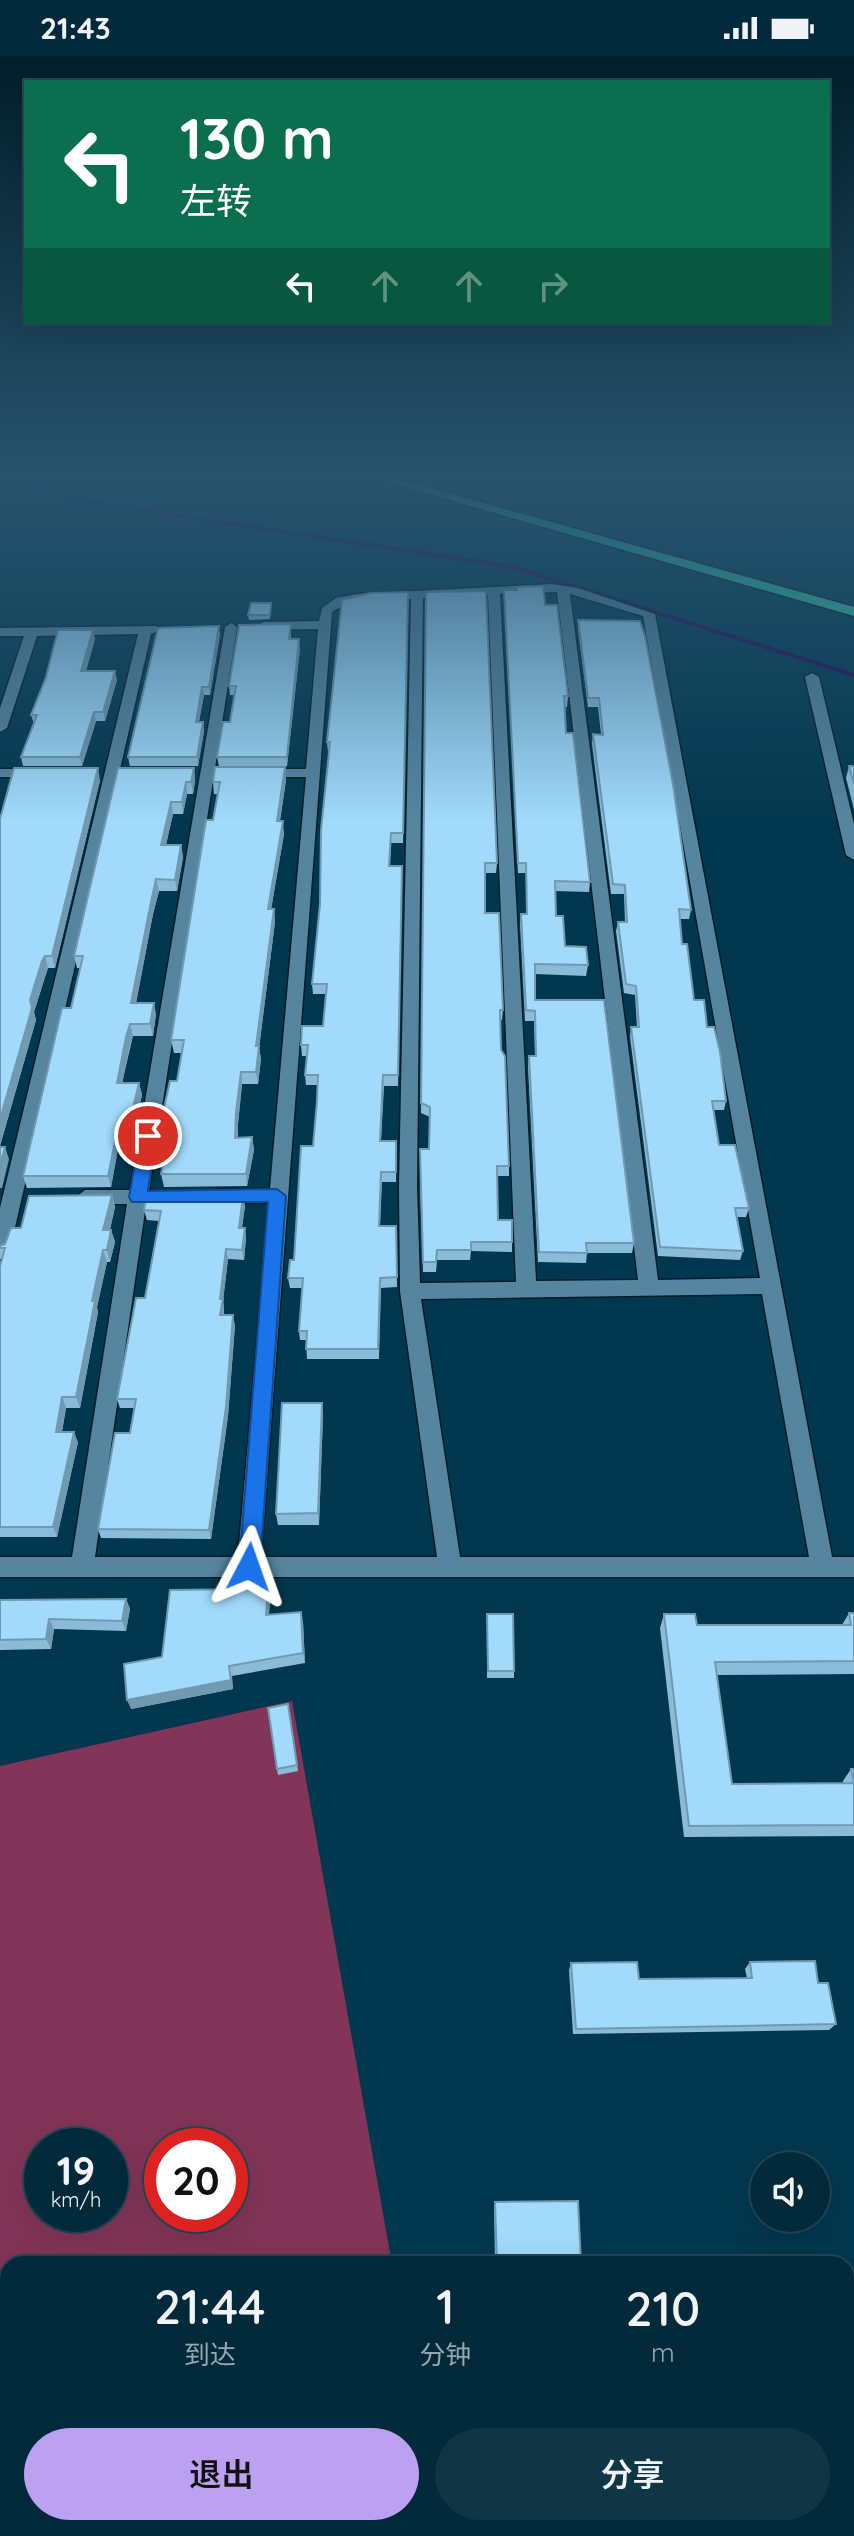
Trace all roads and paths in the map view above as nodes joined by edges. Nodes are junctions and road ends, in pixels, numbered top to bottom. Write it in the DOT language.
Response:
graph roads {
  1 [pos="494,590"];
  2 [pos="480,591"];
  3 [pos="563,591"];
  4 [pos="569,591"];
  5 [pos="779,591"];
  6 [pos="417,594"];
  7 [pos="854,612"];
  8 [pos="323,625"];
  9 [pos="173,630"];
  10 [pos="145,631"];
  11 [pos="0,632"];
  12 [pos="32,632"];
  13 [pos="812,677"];
  14 [pos="0,728"];
  15 [pos="0,773"];
  16 [pos="56,773"];
  17 [pos="216,773"];
  18 [pos="311,773"];
  19 [pos="854,855"];
  20 [pos="200,1196"];
  21 [pos="277,1196"];
  22 [pos="138,1197"];
  23 [pos="169,1197"];
  24 [pos="13,1198"];
  25 [pos="59,1198"];
  26 [pos="0,1249"];
  27 [pos="771,1286"];
  28 [pos="649,1288"];
  29 [pos="526,1289"];
  30 [pos="410,1291"];
  31 [pos="0,1567"];
  32 [pos="82,1567"];
  33 [pos="249,1567"];
  34 [pos="450,1567"];
  35 [pos="822,1567"];
  36 [pos="854,1567"];
  1 -- 29 [label="street"];
  2 -- 6 [label="street"];
  3 -- 28 [label="street"];
  4 -- 27 [label="street"];
  5 -- 7 [label="highway"];
  6 -- 8 [label="street"];
  6 -- 30 [label="street"];
  8 -- 17 [label="street"];
  8 -- 18 [label="street"];
  9 -- 10 [label="street"];
  10 -- 12 [label="street"];
  10 -- 24 [label="street"];
  11 -- 12 [label="street"];
  12 -- 14 [label="street"];
  13 -- 19 [label="street"];
  15 -- 16 [label="street"];
  17 -- 18 [label="street"];
  17 -- 22 [label="street"];
  18 -- 21 [label="street"];
  20 -- 21 [label="street"];
  21 -- 33 [label="street"];
  22 -- 23 [label="street"];
  22 -- 25 [label="street"];
  22 -- 32 [label="street"];
  24 -- 26 [label="street"];
  27 -- 28 [label="street"];
  27 -- 35 [label="street"];
  28 -- 29 [label="street"];
  29 -- 30 [label="street"];
  30 -- 34 [label="street"];
  31 -- 32 [label="street"];
  32 -- 33 [label="street"];
  33 -- 34 [label="street"];
  34 -- 35 [label="street"];
  35 -- 36 [label="street"];
}
